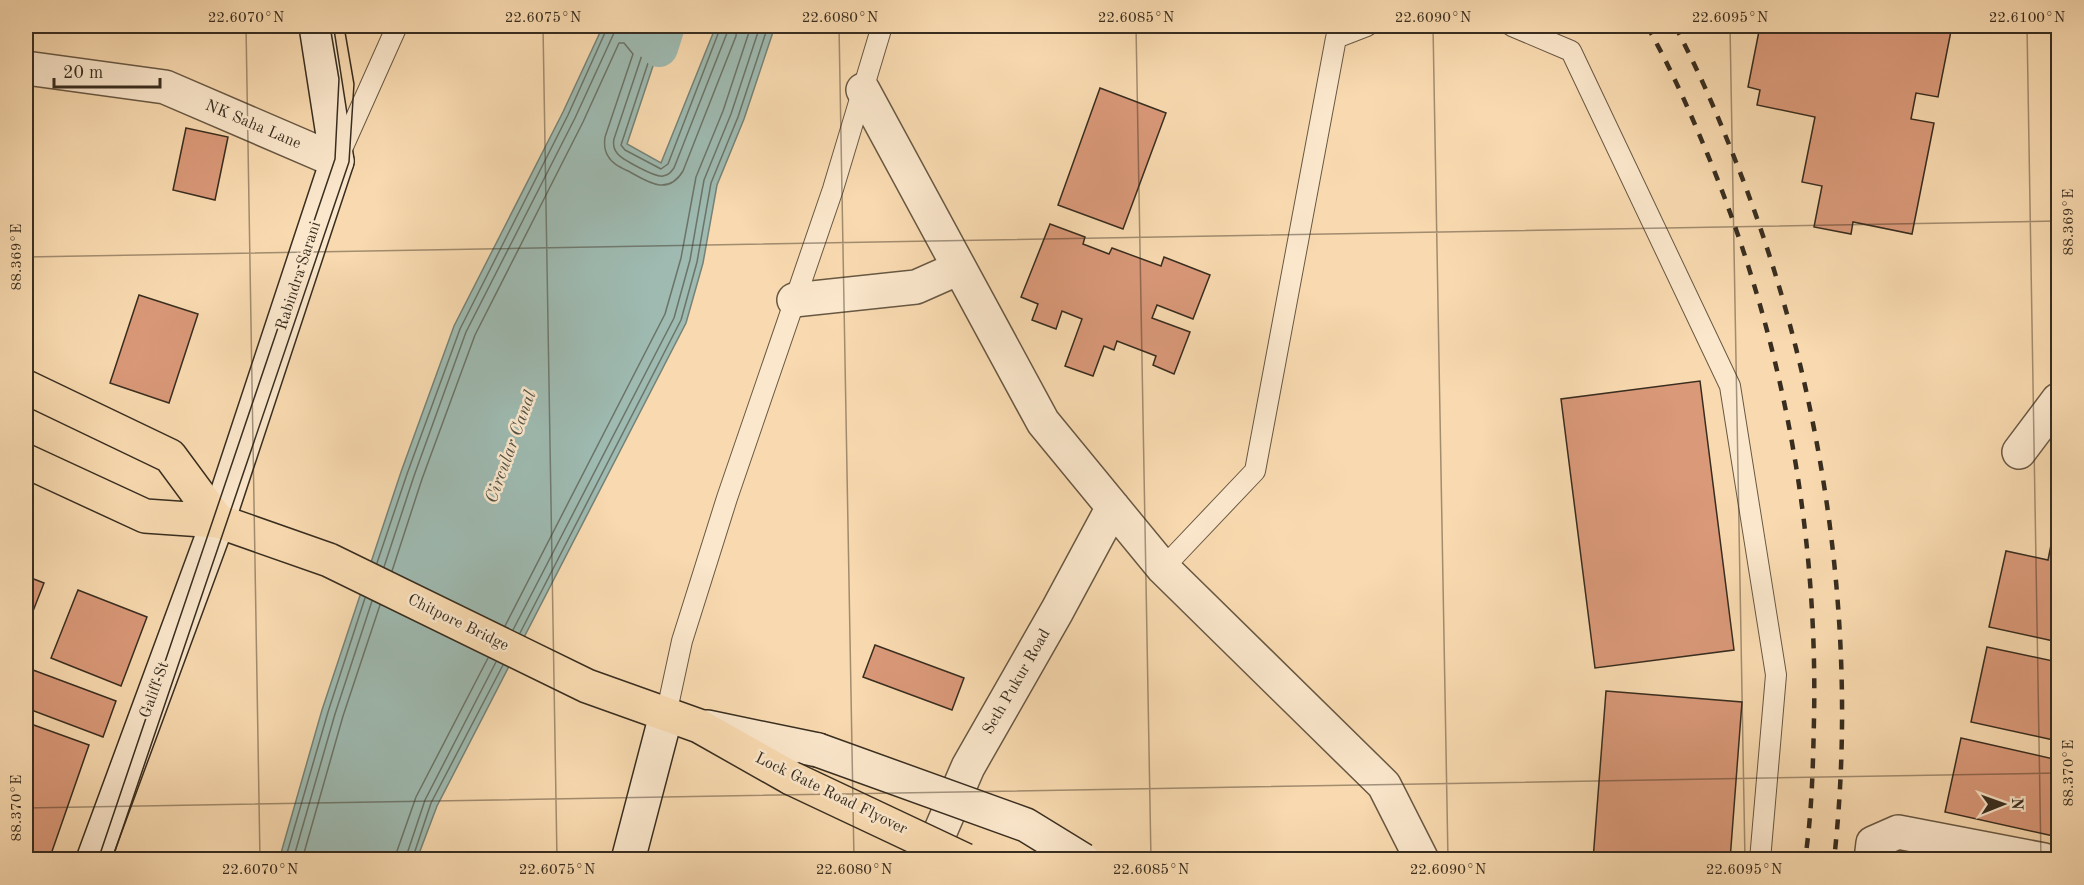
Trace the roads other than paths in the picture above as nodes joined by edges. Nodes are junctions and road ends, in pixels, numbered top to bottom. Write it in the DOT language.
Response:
graph roads {
  1 [pos="316,26"];
  2 [pos="397,26"];
  3 [pos="882,26"];
  4 [pos="1367,26"];
  5 [pos="1512,26"];
  6 [pos="26,68"];
  7 [pos="863,90"];
  8 [pos="337,160"];
  9 [pos="959,268"];
  10 [pos="794,300"];
  11 [pos="26,387"];
  12 [pos="2058,400"];
  13 [pos="2019,452"];
  14 [pos="26,461"];
  15 [pos="1113,507"];
  16 [pos="218,521"];
  17 [pos="1163,568"];
  18 [pos="666,715"];
  19 [pos="699,726"];
  20 [pos="93,860"];
  21 [pos="627,860"];
  22 [pos="928,860"];
  23 [pos="965,860"];
  24 [pos="1083,860"];
  25 [pos="1422,860"];
  26 [pos="1760,860"];
  27 [pos="1871,860"];
  28 [pos="2044,860"];
  1 -- 8 [label="street, Rabindra Sarani"];
  2 -- 8 [label="lane"];
  3 -- 7 [label="lane"];
  4 -- 17 [label="lane"];
  5 -- 26 [label="lane"];
  6 -- 8 [label="street, NK Saha Lane"];
  7 -- 9 [label="street"];
  7 -- 10 [label="lane"];
  8 -- 16 [label="street, Rabindra Sarani"];
  9 -- 10 [label="street"];
  9 -- 15 [label="street"];
  10 -- 18 [label="lane"];
  11 -- 16 [label="main road"];
  12 -- 13 [label="street"];
  14 -- 16 [label="main road, Chitpore Bridge"];
  15 -- 17 [label="street"];
  15 -- 22 [label="street, Seth Pukur Road"];
  16 -- 18 [label="main road, Chitpore Bridge"];
  16 -- 20 [label="street, Galiff St"];
  17 -- 25 [label="street"];
  18 -- 19 [label="main road, Lock Gate Road Flyover"];
  18 -- 21 [label="street"];
  19 -- 23 [label="main road, Lock Gate Road Flyover, bridge"];
  19 -- 24 [label="street, bridge"];
  27 -- 28 [label="street"];
}
